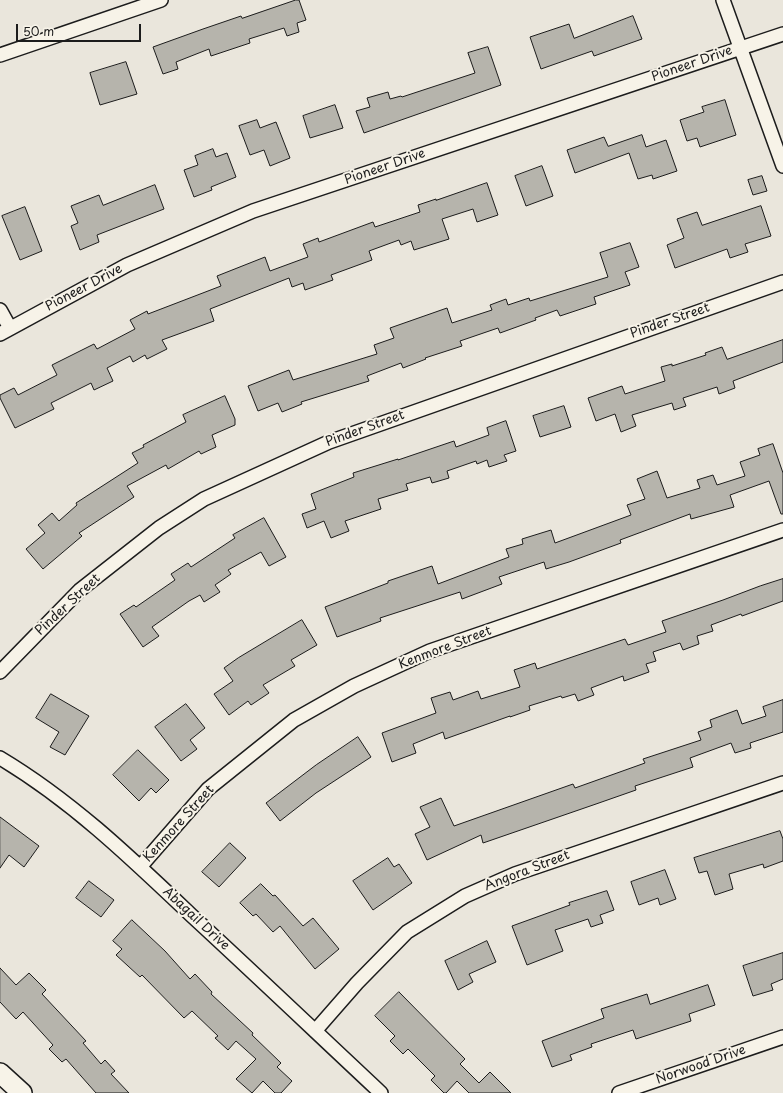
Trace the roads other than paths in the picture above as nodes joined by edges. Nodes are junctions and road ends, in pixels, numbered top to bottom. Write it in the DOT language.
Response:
graph roads {
  1 [pos="161,0"];
  2 [pos="723,0"];
  3 [pos="783,34"];
  4 [pos="740,48"];
  5 [pos="0,55"];
  6 [pos="783,166"];
  7 [pos="783,282"];
  8 [pos="0,310"];
  9 [pos="5,331"];
  10 [pos="783,530"];
  11 [pos="0,672"];
  12 [pos="0,758"];
  13 [pos="783,783"];
  14 [pos="140,867"];
  15 [pos="314,1031"];
  16 [pos="783,1037"];
  17 [pos="0,1073"];
  18 [pos="22,1093"];
  19 [pos="381,1093"];
  20 [pos="619,1093"];
  1 -- 5 [label="street"];
  2 -- 4 [label="street"];
  3 -- 4 [label="street, Pioneer Drive"];
  4 -- 6 [label="street"];
  4 -- 9 [label="street, Pioneer Drive"];
  7 -- 11 [label="street, Pinder Street"];
  8 -- 9 [label="street"];
  10 -- 14 [label="street, Kenmore Street"];
  12 -- 14 [label="street, Abagail Drive"];
  13 -- 15 [label="street, Angora Street"];
  14 -- 15 [label="street, Abagail Drive"];
  15 -- 19 [label="street, Abagail Drive"];
  16 -- 20 [label="street, Norwood Drive"];
  17 -- 18 [label="street"];
}
